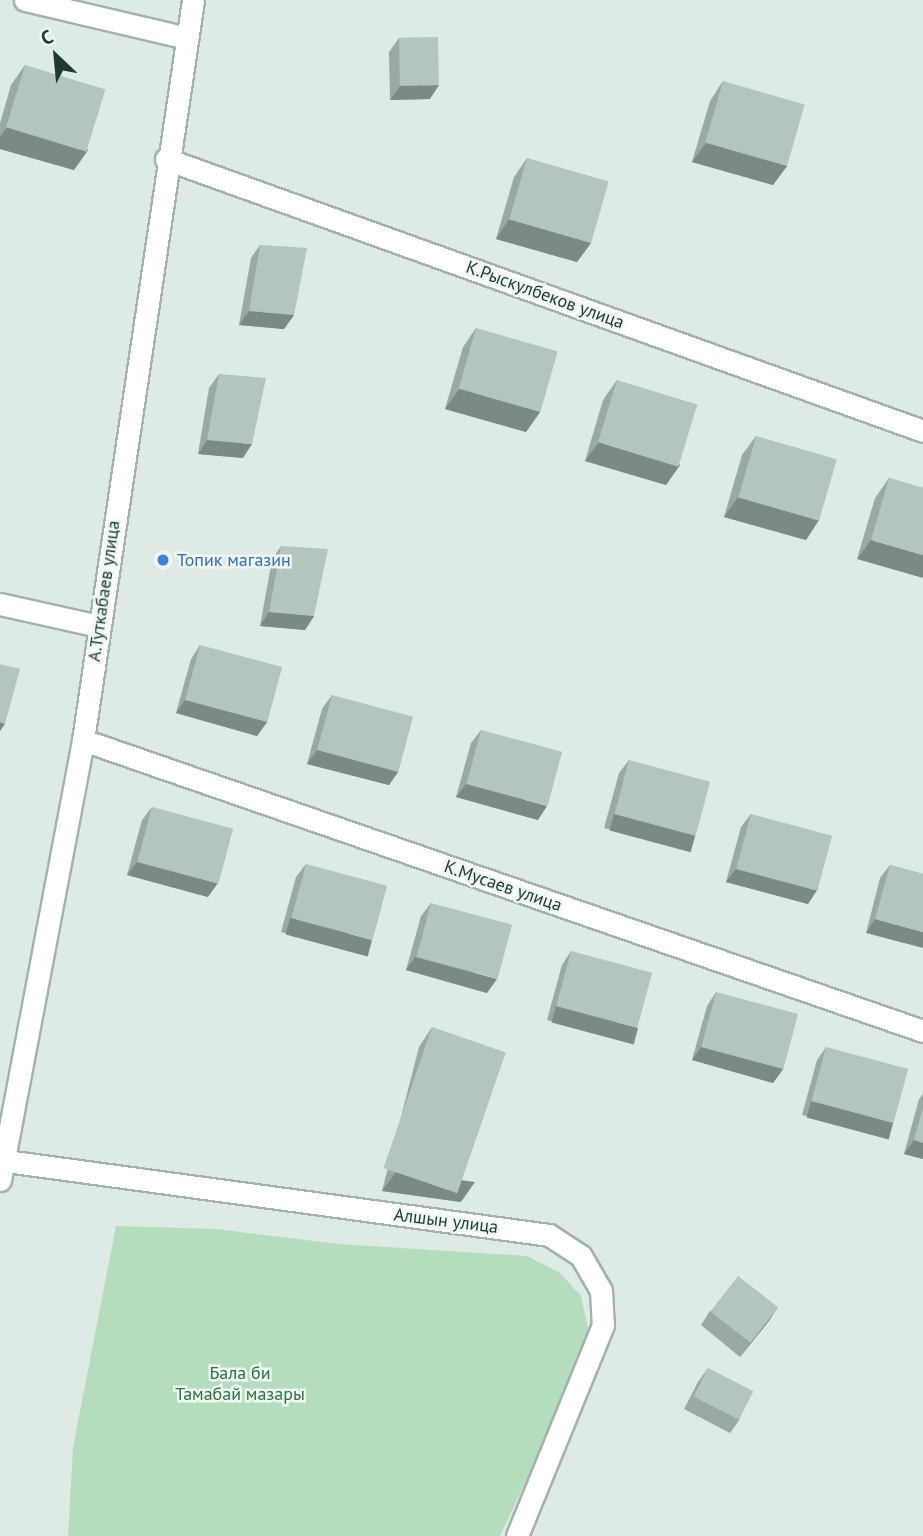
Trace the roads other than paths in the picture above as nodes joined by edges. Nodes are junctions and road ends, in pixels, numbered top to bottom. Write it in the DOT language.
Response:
graph roads {
  1 [pos="25,0"];
  2 [pos="193,0"];
  3 [pos="187,38"];
  4 [pos="166,159"];
  5 [pos="923,431"];
  6 [pos="0,604"];
  7 [pos="99,626"];
  8 [pos="83,740"];
  9 [pos="923,1031"];
  10 [pos="3,1171"];
  11 [pos="517,1536"];
  1 -- 3 [label="street"];
  2 -- 3 [label="street, А.Туткабаев улица"];
  3 -- 4 [label="street, А.Туткабаев улица"];
  4 -- 5 [label="street, К.Рыскулбеков улица"];
  4 -- 7 [label="street, А.Туткабаев улица"];
  6 -- 7 [label="street"];
  7 -- 8 [label="street, А.Туткабаев улица"];
  8 -- 9 [label="street, К.Мусаев улица"];
  8 -- 10 [label="street, А.Туткабаев улица"];
  10 -- 11 [label="street, Алшын улица"];
}
